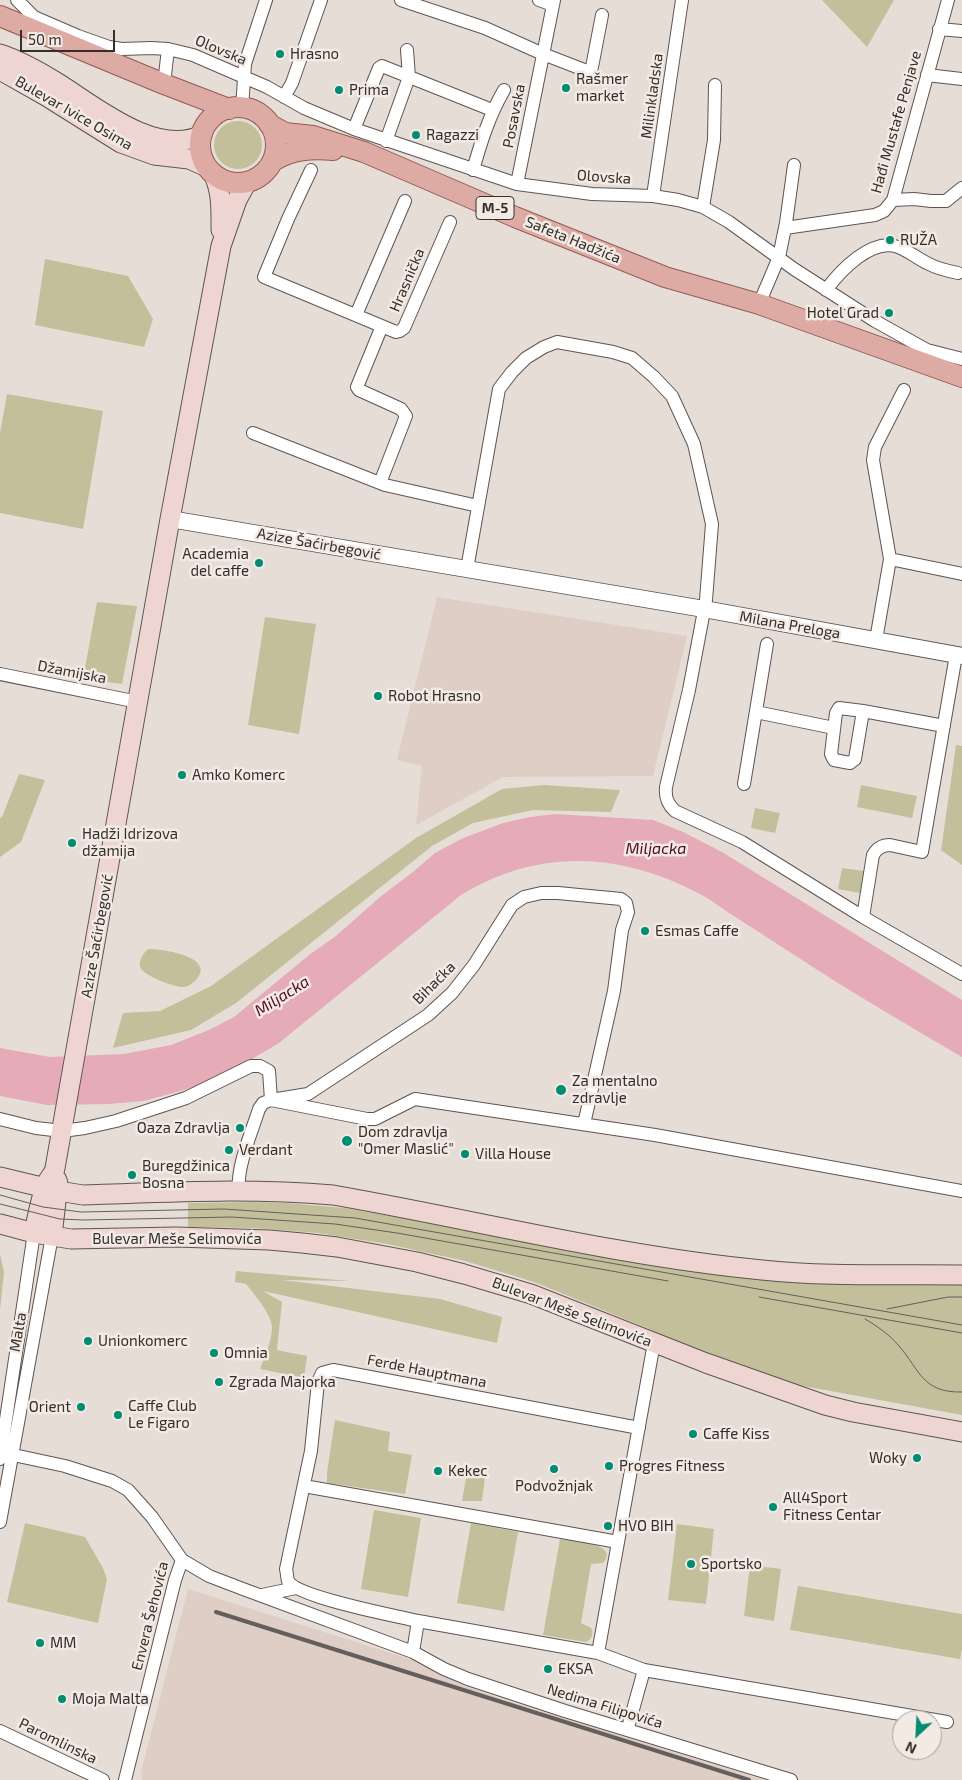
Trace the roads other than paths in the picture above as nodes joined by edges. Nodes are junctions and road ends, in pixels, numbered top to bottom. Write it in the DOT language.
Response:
graph roads {
  1 [pos="17,0"];
  2 [pos="266,0"];
  3 [pos="321,0"];
  4 [pos="401,0"];
  5 [pos="539,0"];
  6 [pos="682,0"];
  7 [pos="948,0"];
  8 [pos="553,3"];
  9 [pos="602,15"];
  10 [pos="0,16"];
  11 [pos="939,29"];
  12 [pos="962,31"];
  13 [pos="168,49"];
  14 [pos="407,50"];
  15 [pos="0,54"];
  16 [pos="543,54"];
  17 [pos="0,70"];
  18 [pos="927,75"];
  19 [pos="243,77"];
  20 [pos="409,77"];
  21 [pos="962,79"];
  22 [pos="164,84"];
  23 [pos="715,85"];
  24 [pos="504,90"];
  25 [pos="284,97"];
  26 [pos="236,108"];
  27 [pos="492,110"];
  28 [pos="269,124"];
  29 [pos="354,129"];
  30 [pos="204,130"];
  31 [pos="386,141"];
  32 [pos="364,152"];
  33 [pos="273,160"];
  34 [pos="794,164"];
  35 [pos="210,170"];
  36 [pos="311,170"];
  37 [pos="473,170"];
  38 [pos="247,182"];
  39 [pos="517,184"];
  40 [pos="962,188"];
  41 [pos="653,196"];
  42 [pos="893,200"];
  43 [pos="404,201"];
  44 [pos="703,207"];
  45 [pos="450,222"];
  46 [pos="785,228"];
  47 [pos="221,246"];
  48 [pos="779,257"];
  49 [pos="958,273"];
  50 [pos="826,290"];
  51 [pos="759,304"];
  52 [pos="356,315"];
  53 [pos="382,326"];
  54 [pos="962,359"];
  55 [pos="962,377"];
  56 [pos="904,390"];
  57 [pos="253,433"];
  58 [pos="380,483"];
  59 [pos="478,506"];
  60 [pos="170,519"];
  61 [pos="890,559"];
  62 [pos="467,569"];
  63 [pos="962,574"];
  64 [pos="704,609"];
  65 [pos="876,640"];
  66 [pos="767,644"];
  67 [pos="959,656"];
  68 [pos="0,674"];
  69 [pos="138,702"];
  70 [pos="863,711"];
  71 [pos="756,712"];
  72 [pos="944,726"];
  73 [pos="834,728"];
  74 [pos="744,784"];
  75 [pos="863,917"];
  76 [pos="962,974"];
  77 [pos="271,1100"];
  78 [pos="0,1119"];
  79 [pos="584,1124"];
  80 [pos="62,1131"];
  81 [pos="0,1177"];
  82 [pos="52,1186"];
  83 [pos="239,1191"];
  84 [pos="962,1191"];
  85 [pos="0,1224"];
  86 [pos="43,1235"];
  87 [pos="962,1275"];
  88 [pos="654,1343"];
  89 [pos="639,1428"];
  90 [pos="962,1432"];
  91 [pos="3,1455"];
  92 [pos="304,1486"];
  93 [pos="0,1522"];
  94 [pos="618,1542"];
  95 [pos="182,1560"];
  96 [pos="296,1588"];
  97 [pos="261,1595"];
  98 [pos="418,1621"];
  99 [pos="413,1652"];
  100 [pos="598,1653"];
  101 [pos="644,1670"];
  102 [pos="948,1722"];
  103 [pos="629,1724"];
  104 [pos="0,1731"];
  105 [pos="103,1780"];
  106 [pos="125,1780"];
  107 [pos="791,1780"];
  1 -- 13 [label="street, Olovska"];
  2 -- 19 [label="street"];
  3 -- 25 [label="street"];
  4 -- 16 [label="street"];
  5 -- 8 [label="street, Posavska"];
  6 -- 41 [label="street, Milinkladska"];
  7 -- 11 [label="street, Hađi Mustafe Penjave"];
  8 -- 16 [label="street, Posavska"];
  9 -- 16 [label="street"];
  10 -- 22 [label="main road, M-5"];
  11 -- 12 [label="street"];
  11 -- 18 [label="street, Hađi Mustafe Penjave"];
  13 -- 19 [label="street, Olovska"];
  13 -- 22 [label="street"];
  14 -- 20 [label="street"];
  15 -- 30 [label="main road, Bulevar Ivice Osima"];
  16 -- 39 [label="street, Posavska"];
  17 -- 35 [label="main road, Bulevar Ivice Osima"];
  18 -- 21 [label="street"];
  18 -- 42 [label="street, Hađi Mustafe Penjave"];
  19 -- 25 [label="street, Olovska"];
  19 -- 26 [label="street"];
  20 -- 27 [label="street"];
  20 -- 29 [label="street"];
  20 -- 31 [label="street"];
  22 -- 26 [label="main road, M-5"];
  22 -- 30 [label="main road, M-5"];
  23 -- 44 [label="street"];
  24 -- 27 [label="street"];
  25 -- 29 [label="street, Olovska"];
  26 -- 28 [label="main road, M-5"];
  26 -- 30 [label="main road"];
  27 -- 37 [label="street"];
  28 -- 32 [label="main road, Safeta Hadžića / M-5"];
  28 -- 33 [label="main road"];
  29 -- 31 [label="street, Olovska"];
  30 -- 35 [label="main road"];
  31 -- 37 [label="street, Olovska"];
  32 -- 33 [label="main road, Safeta Hadžića / M-5"];
  32 -- 51 [label="main road, Safeta Hadžića / M-5"];
  33 -- 38 [label="main road, M-5"];
  34 -- 46 [label="street"];
  35 -- 38 [label="main road"];
  35 -- 47 [label="main road, Azize Šaćirbegović"];
  36 -- 52 [label="street, Hrasnička"];
  37 -- 39 [label="street, Olovska"];
  38 -- 47 [label="main road, Azize Šaćirbegović"];
  39 -- 41 [label="street, Olovska"];
  40 -- 42 [label="street"];
  41 -- 44 [label="street, Olovska"];
  42 -- 46 [label="street, Hađi Mustafe Penjave"];
  43 -- 52 [label="street"];
  44 -- 48 [label="street, Olovska"];
  45 -- 53 [label="street, Hrasnička"];
  46 -- 48 [label="street"];
  47 -- 60 [label="main road, Azize Šaćirbegović"];
  48 -- 50 [label="street"];
  48 -- 51 [label="street"];
  49 -- 50 [label="street"];
  50 -- 54 [label="street"];
  51 -- 55 [label="main road, Safeta Hadžića / M-5"];
  52 -- 53 [label="street, Hrasnička"];
  53 -- 58 [label="street, Hrasnička"];
  56 -- 61 [label="street"];
  57 -- 58 [label="street"];
  58 -- 59 [label="street"];
  59 -- 62 [label="street"];
  59 -- 64 [label="street"];
  60 -- 62 [label="street, Azize Šaćirbegović"];
  60 -- 69 [label="main road, Azize Šaćirbegović"];
  61 -- 63 [label="street"];
  61 -- 65 [label="street"];
  62 -- 64 [label="street, Azize Šaćirbegović"];
  64 -- 65 [label="street, Milana Preloga"];
  64 -- 75 [label="street"];
  65 -- 67 [label="street, Milana Preloga"];
  66 -- 71 [label="street"];
  67 -- 72 [label="street"];
  68 -- 69 [label="street, Džamijska"];
  69 -- 80 [label="main road, Azize Šaćirbegović"];
  70 -- 72 [label="street"];
  70 -- 73 [label="street"];
  70 -- 73 [label="street"];
  71 -- 73 [label="street"];
  71 -- 74 [label="street"];
  72 -- 75 [label="street"];
  75 -- 76 [label="street"];
  77 -- 79 [label="street"];
  77 -- 79 [label="street, Bihaćka"];
  77 -- 80 [label="street"];
  77 -- 83 [label="street"];
  78 -- 80 [label="street"];
  79 -- 84 [label="street"];
  80 -- 82 [label="main road, Azize Šaćirbegović"];
  81 -- 82 [label="main road"];
  82 -- 83 [label="main road"];
  82 -- 86 [label="main road, Azize Šaćirbegović"];
  83 -- 87 [label="main road"];
  85 -- 86 [label="main road, Bulevar Meše Selimovića"];
  86 -- 88 [label="main road, Bulevar Meše Selimovića"];
  86 -- 91 [label="street, Malta"];
  86 -- 91 [label="street, Malta"];
  88 -- 89 [label="street"];
  88 -- 90 [label="main road, Bulevar Meše Selimovića"];
  89 -- 92 [label="street, Ferde Hauptmana"];
  89 -- 94 [label="street"];
  91 -- 93 [label="street, Malta"];
  91 -- 95 [label="street, Envera Šehovića"];
  92 -- 94 [label="street"];
  92 -- 96 [label="street, Ferde Hauptmana"];
  94 -- 100 [label="street"];
  95 -- 97 [label="street, Nedima Filipovića"];
  95 -- 106 [label="street, Envera Šehovića"];
  96 -- 97 [label="street"];
  96 -- 98 [label="street"];
  97 -- 99 [label="street, Nedima Filipovića"];
  98 -- 99 [label="street"];
  98 -- 100 [label="street"];
  99 -- 107 [label="street, Nedima Filipovića"];
  100 -- 101 [label="street"];
  101 -- 102 [label="street"];
  101 -- 103 [label="street, Nedima Filipovića"];
  104 -- 105 [label="street, Paromlinska"];
}
